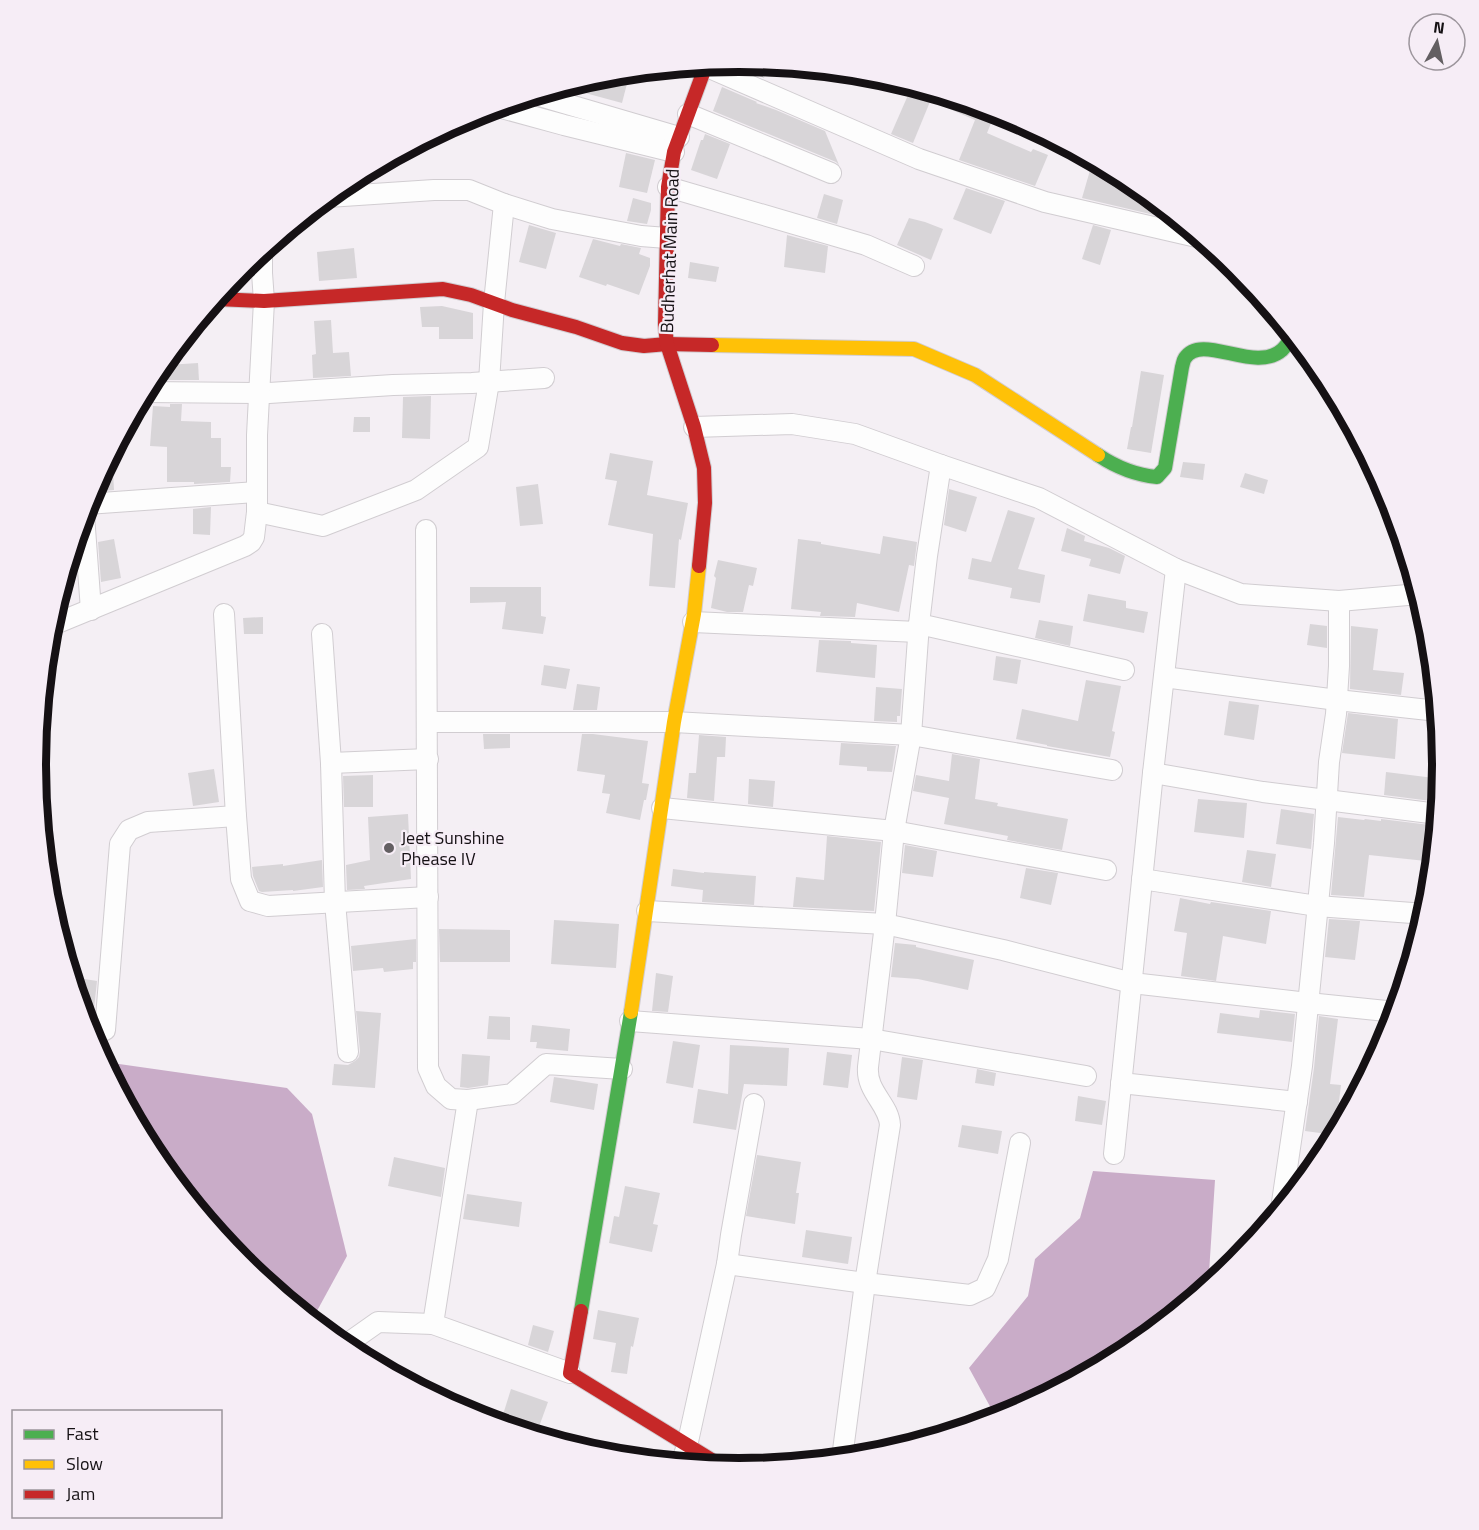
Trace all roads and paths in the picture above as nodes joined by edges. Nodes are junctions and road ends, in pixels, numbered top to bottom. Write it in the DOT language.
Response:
graph roads {
  1 [pos="723,72"];
  2 [pos="703,73"];
  3 [pos="549,99"];
  4 [pos="512,111"];
  5 [pos="688,114"];
  6 [pos="677,144"];
  7 [pos="831,173"];
  8 [pos="668,187"];
  9 [pos="345,196"];
  10 [pos="504,204"];
  11 [pos="1184,234"];
  12 [pos="667,238"];
  13 [pos="262,263"];
  14 [pos="914,266"];
  15 [pos="226,299"];
  16 [pos="264,301"];
  17 [pos="494,303"];
  18 [pos="1288,342"];
  19 [pos="667,344"];
  20 [pos="544,378"];
  21 [pos="489,382"];
  22 [pos="155,392"];
  23 [pos="259,393"];
  24 [pos="694,427"];
  25 [pos="941,465"];
  26 [pos="257,492"];
  27 [pos="98,503"];
  28 [pos="256,513"];
  29 [pos="426,530"];
  30 [pos="86,535"];
  31 [pos="1176,569"];
  32 [pos="1411,595"];
  33 [pos="1339,601"];
  34 [pos="91,610"];
  35 [pos="224,614"];
  36 [pos="62,621"];
  37 [pos="693,622"];
  38 [pos="919,628"];
  39 [pos="322,634"];
  40 [pos="1124,670"];
  41 [pos="1164,677"];
  42 [pos="1336,700"];
  43 [pos="1430,710"];
  44 [pos="427,722"];
  45 [pos="674,722"];
  46 [pos="911,735"];
  47 [pos="428,759"];
  48 [pos="331,764"];
  49 [pos="1112,770"];
  50 [pos="1153,773"];
  51 [pos="1327,800"];
  52 [pos="662,808"];
  53 [pos="1431,813"];
  54 [pos="236,816"];
  55 [pos="894,831"];
  56 [pos="1106,870"];
  57 [pos="1142,879"];
  58 [pos="428,897"];
  59 [pos="335,902"];
  60 [pos="1317,906"];
  61 [pos="647,910"];
  62 [pos="1416,913"];
  63 [pos="885,924"];
  64 [pos="1132,982"];
  65 [pos="1308,1003"];
  66 [pos="1387,1011"];
  67 [pos="630,1021"];
  68 [pos="105,1030"];
  69 [pos="871,1039"];
  70 [pos="348,1052"];
  71 [pos="622,1069"];
  72 [pos="1086,1076"];
  73 [pos="1121,1083"];
  74 [pos="468,1100"];
  75 [pos="1297,1102"];
  76 [pos="754,1104"];
  77 [pos="1020,1143"];
  78 [pos="1114,1154"];
  79 [pos="1283,1194"];
  80 [pos="727,1263"];
  81 [pos="865,1283"];
  82 [pos="433,1324"];
  83 [pos="353,1340"];
  84 [pos="570,1373"];
  85 [pos="843,1450"];
  86 [pos="684,1455"];
  1 -- 11 [label="street"];
  2 -- 5 [label="street, Budherhat Main Road"];
  3 -- 6 [label="street"];
  4 -- 6 [label="street, Budherhat Main Road"];
  5 -- 6 [label="street, Budherhat Main Road"];
  5 -- 7 [label="street"];
  6 -- 8 [label="street, Budherhat Main Road"];
  8 -- 12 [label="street, Budherhat Main Road"];
  8 -- 14 [label="street"];
  9 -- 10 [label="street"];
  10 -- 12 [label="street"];
  10 -- 17 [label="street"];
  12 -- 19 [label="street, Budherhat Main Road"];
  13 -- 16 [label="street"];
  15 -- 16 [label="street"];
  16 -- 17 [label="street"];
  16 -- 23 [label="street"];
  17 -- 19 [label="street"];
  17 -- 21 [label="street"];
  18 -- 19 [label="street"];
  19 -- 24 [label="street, Budherhat Main Road"];
  20 -- 21 [label="street"];
  21 -- 23 [label="street"];
  21 -- 28 [label="street"];
  22 -- 23 [label="street"];
  23 -- 26 [label="street"];
  24 -- 25 [label="street"];
  24 -- 37 [label="street, Budherhat Main Road"];
  25 -- 31 [label="street"];
  25 -- 38 [label="street"];
  26 -- 27 [label="street"];
  26 -- 28 [label="street"];
  28 -- 34 [label="street"];
  29 -- 44 [label="street"];
  30 -- 34 [label="street"];
  31 -- 33 [label="street"];
  31 -- 41 [label="street"];
  32 -- 33 [label="street"];
  33 -- 42 [label="street"];
  34 -- 36 [label="street"];
  35 -- 54 [label="street"];
  37 -- 38 [label="street"];
  37 -- 45 [label="street, Budherhat Main Road"];
  38 -- 40 [label="street"];
  38 -- 46 [label="street"];
  39 -- 48 [label="street"];
  41 -- 42 [label="street"];
  41 -- 50 [label="street"];
  42 -- 43 [label="street"];
  42 -- 51 [label="street"];
  44 -- 45 [label="street"];
  44 -- 47 [label="street"];
  45 -- 46 [label="street"];
  45 -- 52 [label="street, Budherhat Main Road"];
  46 -- 49 [label="street"];
  46 -- 55 [label="street"];
  47 -- 48 [label="street"];
  47 -- 58 [label="street"];
  48 -- 59 [label="street"];
  50 -- 51 [label="street"];
  50 -- 57 [label="street"];
  51 -- 53 [label="street"];
  51 -- 60 [label="street"];
  52 -- 55 [label="street"];
  52 -- 61 [label="street, Budherhat Main Road"];
  54 -- 59 [label="street"];
  54 -- 68 [label="street"];
  55 -- 56 [label="street"];
  55 -- 63 [label="street"];
  57 -- 60 [label="street"];
  57 -- 64 [label="street"];
  58 -- 59 [label="street"];
  58 -- 74 [label="street"];
  59 -- 70 [label="street"];
  60 -- 62 [label="street"];
  60 -- 65 [label="street"];
  61 -- 63 [label="street"];
  61 -- 67 [label="street, Budherhat Main Road"];
  63 -- 64 [label="street"];
  63 -- 69 [label="street"];
  64 -- 65 [label="street"];
  64 -- 73 [label="street"];
  65 -- 66 [label="street"];
  65 -- 75 [label="street"];
  67 -- 69 [label="street"];
  67 -- 71 [label="street, Budherhat Main Road"];
  69 -- 72 [label="street"];
  69 -- 81 [label="street"];
  71 -- 74 [label="street"];
  71 -- 84 [label="street, Budherhat Main Road"];
  73 -- 75 [label="street"];
  73 -- 78 [label="street"];
  74 -- 82 [label="street"];
  75 -- 79 [label="street"];
  76 -- 80 [label="street"];
  77 -- 81 [label="street"];
  80 -- 81 [label="street"];
  80 -- 86 [label="street"];
  81 -- 85 [label="street"];
  82 -- 83 [label="street"];
  82 -- 84 [label="street"];
  84 -- 86 [label="street"];
}
